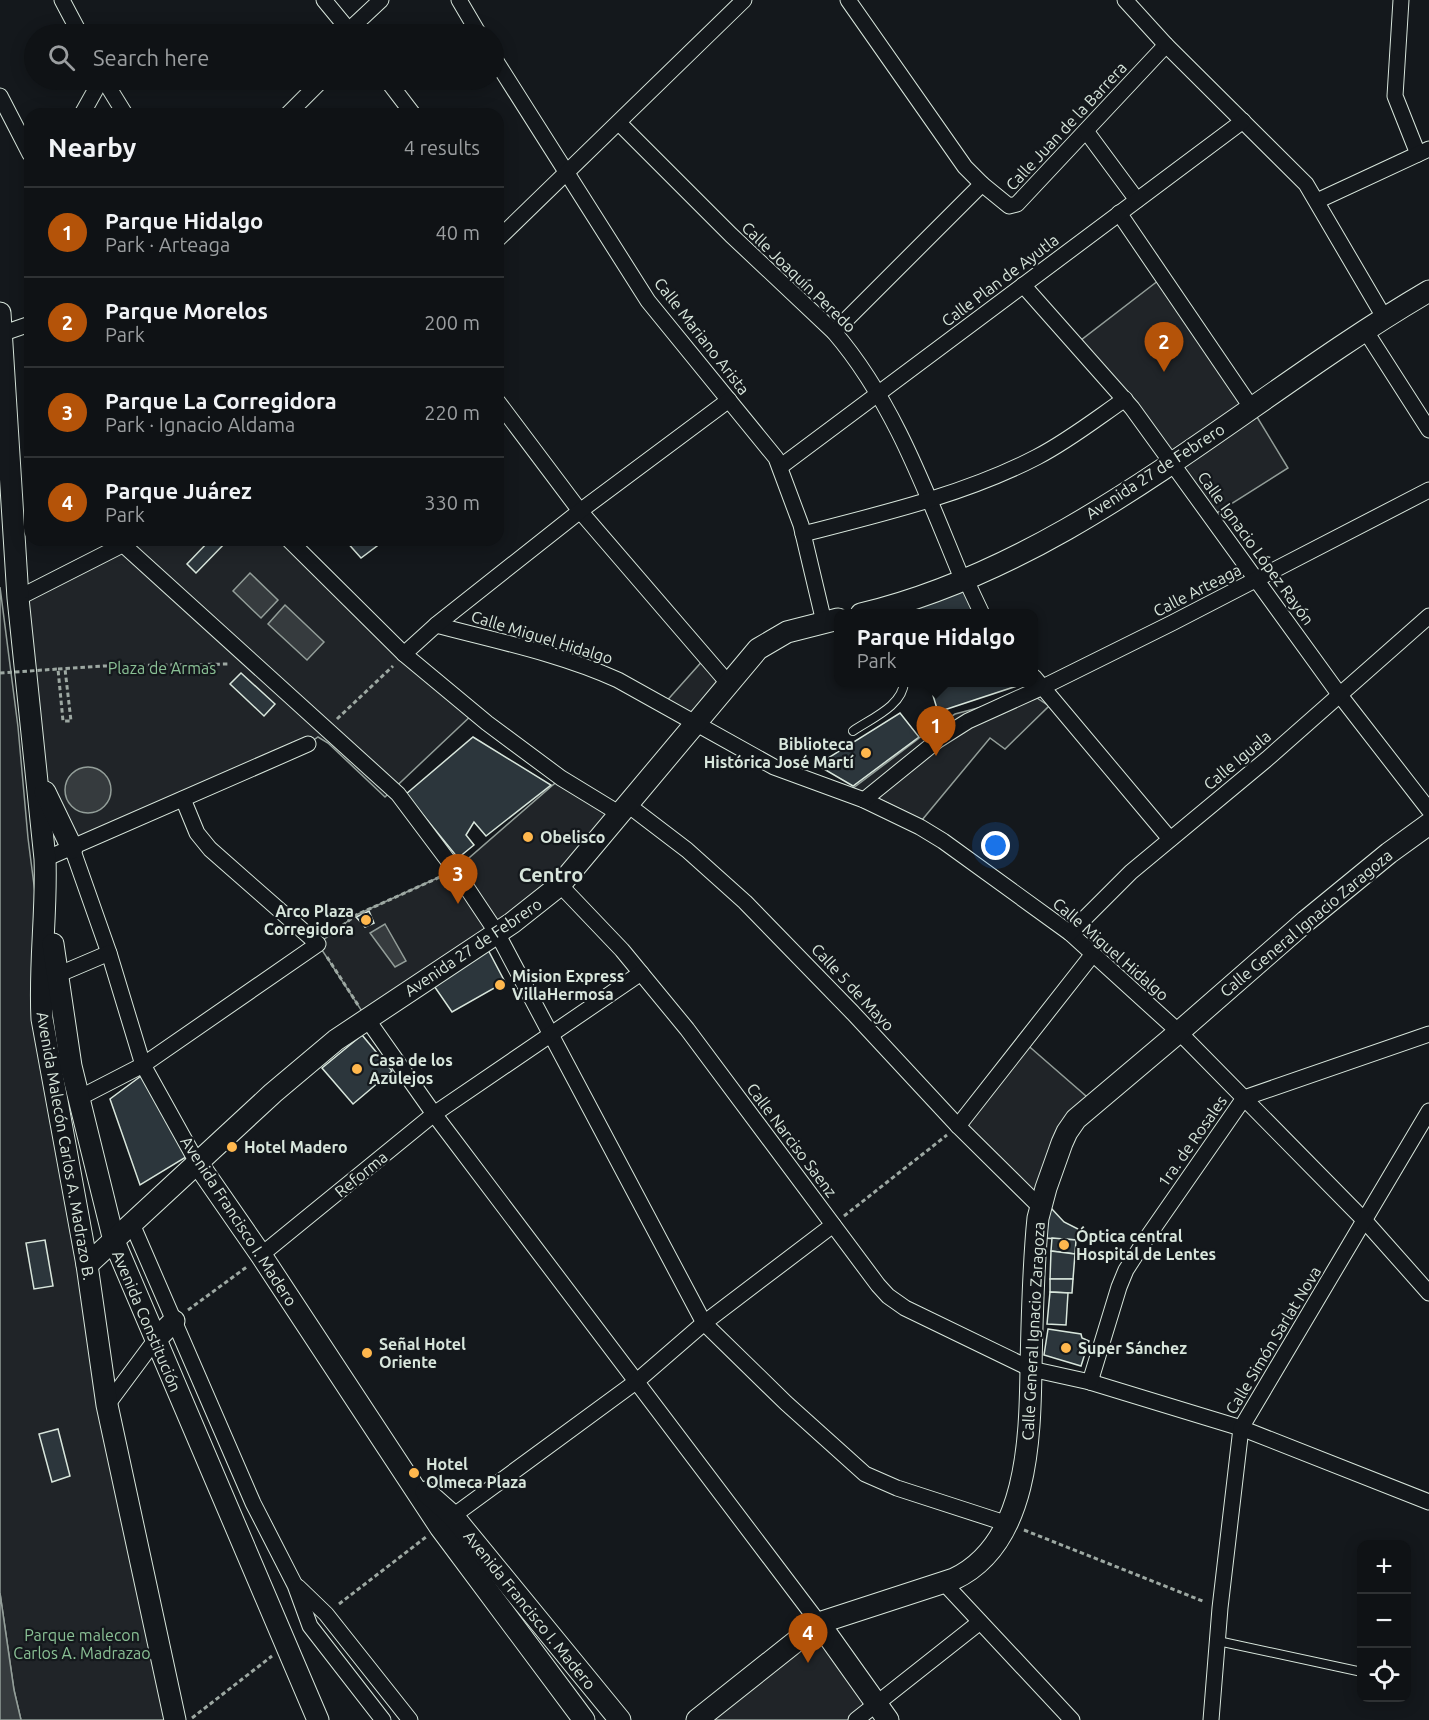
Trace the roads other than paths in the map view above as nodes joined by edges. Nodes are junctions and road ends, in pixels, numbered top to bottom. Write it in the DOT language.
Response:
graph roads {
  1 [pos="62,0"];
  2 [pos="324,0"];
  3 [pos="381,0"];
  4 [pos="459,0"];
  5 [pos="848,0"];
  6 [pos="1125,0"];
  7 [pos="1401,0"];
  8 [pos="736,3"];
  9 [pos="75,24"];
  10 [pos="344,24"];
  11 [pos="358,24"];
  12 [pos="473,24"];
  13 [pos="1166,45"];
  14 [pos="504,74"];
  15 [pos="96,90"];
  16 [pos="109,90"];
  17 [pos="312,90"];
  18 [pos="395,90"];
  19 [pos="0,96"];
  20 [pos="86,108"];
  21 [pos="121,108"];
  22 [pos="294,108"];
  23 [pos="408,108"];
  24 [pos="1242,121"];
  25 [pos="619,123"];
  26 [pos="1086,131"];
  27 [pos="24,142"];
  28 [pos="1424,152"];
  29 [pos="566,174"];
  30 [pos="982,184"];
  31 [pos="1137,200"];
  32 [pos="1317,201"];
  33 [pos="1119,213"];
  34 [pos="504,228"];
  35 [pos="1023,285"];
  36 [pos="1429,291"];
  37 [pos="1384,317"];
  38 [pos="1,323"];
  39 [pos="24,324"];
  40 [pos="1365,330"];
  41 [pos="834,332"];
  42 [pos="878,395"];
  43 [pos="729,399"];
  44 [pos="1125,399"];
  45 [pos="1251,407"];
  46 [pos="504,410"];
  47 [pos="1429,430"];
  48 [pos="1173,463"];
  49 [pos="780,467"];
  50 [pos="1429,490"];
  51 [pos="928,500"];
  52 [pos="580,511"];
  53 [pos="803,534"];
  54 [pos="116,546"];
  55 [pos="128,546"];
  56 [pos="295,546"];
  57 [pos="964,580"];
  58 [pos="1257,580"];
  59 [pos="18,598"];
  60 [pos="891,609"];
  61 [pos="979,609"];
  62 [pos="1429,616"];
  63 [pos="831,621"];
  64 [pos="436,625"];
  65 [pos="404,654"];
  66 [pos="1038,682"];
  67 [pos="728,683"];
  68 [pos="902,687"];
  69 [pos="1029,687"];
  70 [pos="1339,694"];
  71 [pos="695,723"];
  72 [pos="853,731"];
  73 [pos="308,744"];
  74 [pos="38,778"];
  75 [pos="183,799"];
  76 [pos="864,800"];
  77 [pos="624,809"];
  78 [pos="1429,810"];
  79 [pos="1429,824"];
  80 [pos="1170,839"];
  81 [pos="72,848"];
  82 [pos="45,859"];
  83 [pos="560,885"];
  84 [pos="497,933"];
  85 [pos="1070,933"];
  86 [pos="109,953"];
  87 [pos="1093,954"];
  88 [pos="641,973"];
  89 [pos="49,978"];
  90 [pos="367,1018"];
  91 [pos="1179,1032"];
  92 [pos="1429,1034"];
  93 [pos="551,1035"];
  94 [pos="143,1065"];
  95 [pos="79,1098"];
  96 [pos="1244,1098"];
  97 [pos="1429,1111"];
  98 [pos="434,1114"];
  99 [pos="958,1126"];
  100 [pos="1424,1130"];
  101 [pos="198,1164"];
  102 [pos="1060,1171"];
  103 [pos="1043,1198"];
  104 [pos="1365,1221"];
  105 [pos="132,1224"];
  106 [pos="833,1225"];
  107 [pos="114,1241"];
  108 [pos="261,1256"];
  109 [pos="87,1265"];
  110 [pos="1429,1293"];
  111 [pos="174,1321"];
  112 [pos="704,1323"];
  113 [pos="156,1339"];
  114 [pos="1031,1369"];
  115 [pos="637,1381"];
  116 [pos="1090,1382"];
  117 [pos="107,1405"];
  118 [pos="1241,1428"];
  119 [pos="1429,1502"];
  120 [pos="446,1521"];
  121 [pos="1008,1524"];
  122 [pos="944,1583"];
  123 [pos="295,1585"];
  124 [pos="980,1622"];
  125 [pos="819,1623"];
  126 [pos="1218,1641"];
  127 [pos="1357,1671"];
  128 [pos="883,1712"];
  129 [pos="175,1720"];
  130 [pos="318,1720"];
  131 [pos="383,1720"];
  132 [pos="410,1720"];
  133 [pos="584,1720"];
  134 [pos="620,1720"];
  135 [pos="697,1720"];
  136 [pos="856,1720"];
  137 [pos="1072,1720"];
  138 [pos="1211,1720"];
  1 -- 9 [label="street"];
  2 -- 10 [label="street"];
  3 -- 11 [label="street"];
  4 -- 12 [label="street"];
  5 -- 30 [label="street"];
  6 -- 13 [label="street"];
  7 -- 28 [label="street"];
  8 -- 25 [label="street"];
  13 -- 24 [label="street"];
  13 -- 26 [label="street, Calle Juan de la Barrera"];
  14 -- 29 [label="street, Calle Mariano Arista"];
  15 -- 20 [label="street"];
  16 -- 21 [label="street"];
  17 -- 22 [label="street"];
  18 -- 23 [label="street"];
  19 -- 27 [label="street"];
  24 -- 31 [label="street, Calle Plan de Ayutla"];
  24 -- 32 [label="street"];
  25 -- 29 [label="street"];
  25 -- 41 [label="street, Calle Joaquín Peredo"];
  26 -- 30 [label="street, Calle Juan de la Barrera"];
  26 -- 31 [label="street"];
  28 -- 32 [label="street"];
  29 -- 34 [label="street"];
  29 -- 43 [label="street, Calle Mariano Arista"];
  30 -- 41 [label="street, Calle Juan de la Barrera"];
  31 -- 33 [label="street, Calle Plan de Ayutla"];
  32 -- 37 [label="street"];
  33 -- 35 [label="street, Calle Plan de Ayutla"];
  33 -- 45 [label="street"];
  35 -- 42 [label="street, Calle Plan de Ayutla"];
  35 -- 44 [label="street, Calle Ignacio López Rayón"];
  36 -- 37 [label="main road, Avenida 27 de Febrero"];
  37 -- 40 [label="main road, Avenida 27 de Febrero"];
  38 -- 39 [label="street"];
  38 -- 59 [label="main road, Avenida Malecón Carlos A. Madrazo B."];
  40 -- 45 [label="main road, Avenida 27 de Febrero"];
  40 -- 47 [label="street"];
  41 -- 42 [label="street, Calle Joaquín Peredo"];
  42 -- 49 [label="street, Calle Plan de Ayutla"];
  42 -- 51 [label="street, Calle Joaquín Peredo"];
  43 -- 49 [label="street, Calle Mariano Arista"];
  43 -- 52 [label="street"];
  44 -- 48 [label="street, Calle Ignacio López Rayón"];
  44 -- 51 [label="street"];
  45 -- 48 [label="main road, Avenida 27 de Febrero"];
  46 -- 52 [label="street"];
  48 -- 57 [label="main road, Avenida 27 de Febrero"];
  48 -- 58 [label="street, Calle Ignacio López Rayón"];
  49 -- 53 [label="street, Calle Mariano Arista"];
  50 -- 58 [label="street, Calle Arteaga"];
  51 -- 53 [label="street"];
  51 -- 57 [label="street, Calle Joaquín Peredo"];
  52 -- 64 [label="street"];
  52 -- 67 [label="street"];
  53 -- 63 [label="street, Calle Mariano Arista"];
  54 -- 59 [label="street"];
  55 -- 84 [label="street"];
  56 -- 65 [label="street, Calle 5 de Mayo"];
  57 -- 60 [label="main road, Avenida 27 de Febrero"];
  57 -- 61 [label="street, Calle Joaquín Peredo"];
  58 -- 66 [label="street, Calle Arteaga"];
  58 -- 70 [label="street, Calle Ignacio López Rayón"];
  59 -- 74 [label="main road, Avenida Malecón Carlos A. Madrazo B."];
  62 -- 70 [label="street, Calle Iguala"];
  63 -- 67 [label="main road, Avenida 27 de Febrero"];
  64 -- 65 [label="street"];
  64 -- 71 [label="street, Calle Miguel Hidalgo"];
  65 -- 77 [label="street, Calle 5 de Mayo"];
  66 -- 80 [label="street"];
  67 -- 71 [label="main road, Avenida 27 de Febrero"];
  68 -- 72 [label="lane"];
  69 -- 76 [label="street, Calle Arteaga"];
  70 -- 78 [label="street, Calle Ignacio López Rayón"];
  70 -- 80 [label="street, Calle Iguala"];
  71 -- 76 [label="street, Calle Miguel Hidalgo"];
  71 -- 77 [label="main road, Avenida 27 de Febrero"];
  73 -- 75 [label="street"];
  74 -- 81 [label="main road, Avenida Francisco I. Madero"];
  74 -- 82 [label="main road, Avenida Malecón Carlos A. Madrazo B."];
  75 -- 81 [label="street"];
  75 -- 94 [label="street"];
  76 -- 85 [label="street, Calle Miguel Hidalgo"];
  77 -- 83 [label="main road, Avenida 27 de Febrero"];
  77 -- 99 [label="street, Calle 5 de Mayo"];
  79 -- 91 [label="main road, Calle General Ignacio Zaragoza"];
  80 -- 85 [label="street, Calle Iguala"];
  81 -- 82 [label="street"];
  81 -- 86 [label="street, Avenida Francisco I. Madero"];
  82 -- 89 [label="main road, Avenida Malecón Carlos A. Madrazo B."];
  83 -- 84 [label="main road, Avenida 27 de Febrero"];
  83 -- 88 [label="street, Calle Narciso Saenz"];
  84 -- 90 [label="main road, Avenida 27 de Febrero"];
  84 -- 93 [label="street"];
  85 -- 87 [label="street, Calle Miguel Hidalgo"];
  86 -- 89 [label="street"];
  86 -- 94 [label="street, Avenida Francisco I. Madero"];
  87 -- 91 [label="street, Calle Miguel Hidalgo"];
  87 -- 99 [label="street"];
  88 -- 93 [label="street, Reforma"];
  88 -- 106 [label="street, Calle Narciso Saenz"];
  89 -- 95 [label="main road, Avenida Constitución"];
  89 -- 109 [label="main road, Avenida Malecón Carlos A. Madrazo B."];
  90 -- 98 [label="street"];
  90 -- 101 [label="main road, Avenida 27 de Febrero"];
  91 -- 96 [label="street, Calle Miguel Hidalgo"];
  91 -- 103 [label="main road, Calle General Ignacio Zaragoza"];
  92 -- 96 [label="street, 1ra. de Rosales"];
  93 -- 98 [label="street, Reforma"];
  93 -- 112 [label="street"];
  94 -- 95 [label="street"];
  94 -- 101 [label="street, Avenida Francisco I. Madero"];
  95 -- 107 [label="main road, Avenida Constitución"];
  96 -- 104 [label="street, Calle Miguel Hidalgo"];
  96 -- 116 [label="street, 1ra. de Rosales"];
  97 -- 100 [label="street, Calle Simón Sarlat Nova"];
  98 -- 108 [label="street, Reforma"];
  98 -- 115 [label="street"];
  99 -- 103 [label="street, Calle 5 de Mayo"];
  100 -- 104 [label="street, Calle Simón Sarlat Nova"];
  101 -- 105 [label="main road, Avenida 27 de Febrero"];
  101 -- 108 [label="main road, Avenida Francisco I. Madero"];
  102 -- 103 [label="lane"];
  103 -- 114 [label="main road, Calle General Ignacio Zaragoza"];
  104 -- 110 [label="street, Calle Miguel Hidalgo"];
  104 -- 118 [label="street, Calle Simón Sarlat Nova"];
  105 -- 107 [label="main road, Avenida 27 de Febrero"];
  105 -- 111 [label="street"];
  106 -- 112 [label="street"];
  106 -- 114 [label="street, Calle Narciso Saenz"];
  107 -- 109 [label="main road, Avenida 27 de Febrero"];
  107 -- 113 [label="main road, Avenida Constitución"];
  108 -- 120 [label="main road, Avenida Francisco I. Madero"];
  109 -- 117 [label="main road, Avenida Malecón Carlos A. Madrazo B."];
  111 -- 113 [label="main road"];
  111 -- 123 [label="street"];
  112 -- 115 [label="street"];
  112 -- 121 [label="street"];
  113 -- 117 [label="street"];
  113 -- 130 [label="main road, Avenida Constitución"];
  114 -- 116 [label="street, Calle Narciso Saenz"];
  114 -- 121 [label="main road, Calle General Ignacio Zaragoza"];
  115 -- 120 [label="street"];
  115 -- 125 [label="street"];
  116 -- 118 [label="street, Calle Narciso Saenz"];
  117 -- 129 [label="main road, Avenida Malecón Carlos A. Madrazo B."];
  118 -- 119 [label="street, Calle Narciso Saenz"];
  118 -- 126 [label="street, Calle Simón Sarlat Nova"];
  120 -- 133 [label="main road, Avenida Francisco I. Madero"];
  120 -- 134 [label="main road, Avenida Francisco I. Madero"];
  121 -- 122 [label="main road, Calle General Ignacio Zaragoza"];
  122 -- 124 [label="street"];
  122 -- 125 [label="main road, Calle General Ignacio Zaragoza"];
  123 -- 131 [label="street"];
  123 -- 132 [label="street"];
  124 -- 128 [label="street"];
  124 -- 137 [label="street"];
  125 -- 128 [label="main road"];
  125 -- 135 [label="main road, Calle General Ignacio Zaragoza"];
  126 -- 127 [label="lane"];
  126 -- 138 [label="street, Calle Simón Sarlat Nova"];
  128 -- 136 [label="street"];
}
